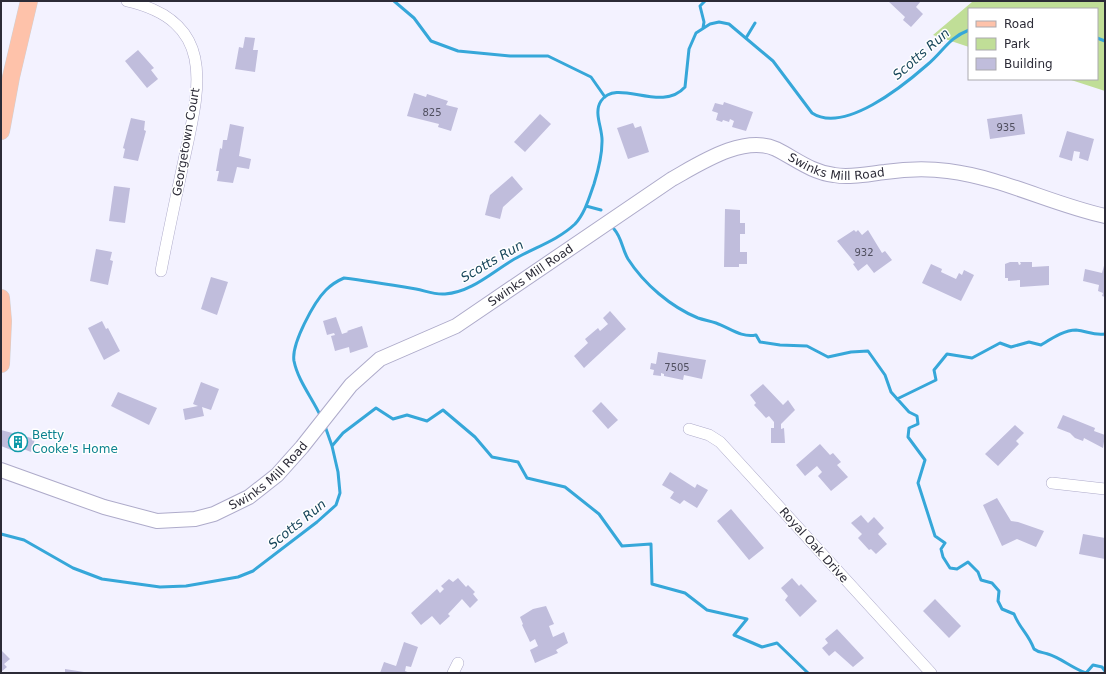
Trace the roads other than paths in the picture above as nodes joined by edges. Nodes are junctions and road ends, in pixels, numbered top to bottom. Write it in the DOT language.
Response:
graph roads {
  1 [pos="29,1"];
  2 [pos="126,1"];
  3 [pos="1,131"];
  4 [pos="1105,216"];
  5 [pos="161,271"];
  6 [pos="1,298"];
  7 [pos="1,364"];
  8 [pos="689,429"];
  9 [pos="1,470"];
  10 [pos="1052,483"];
  11 [pos="1105,489"];
  12 [pos="458,663"];
  13 [pos="453,673"];
  14 [pos="931,673"];
  1 -- 3 [label="main road"];
  2 -- 5 [label="street, Georgetown Court"];
  4 -- 9 [label="street, Swinks Mill Road"];
  6 -- 7 [label="main road"];
  8 -- 14 [label="street, Royal Oak Drive"];
  10 -- 11 [label="street"];
  12 -- 13 [label="street"];
}
